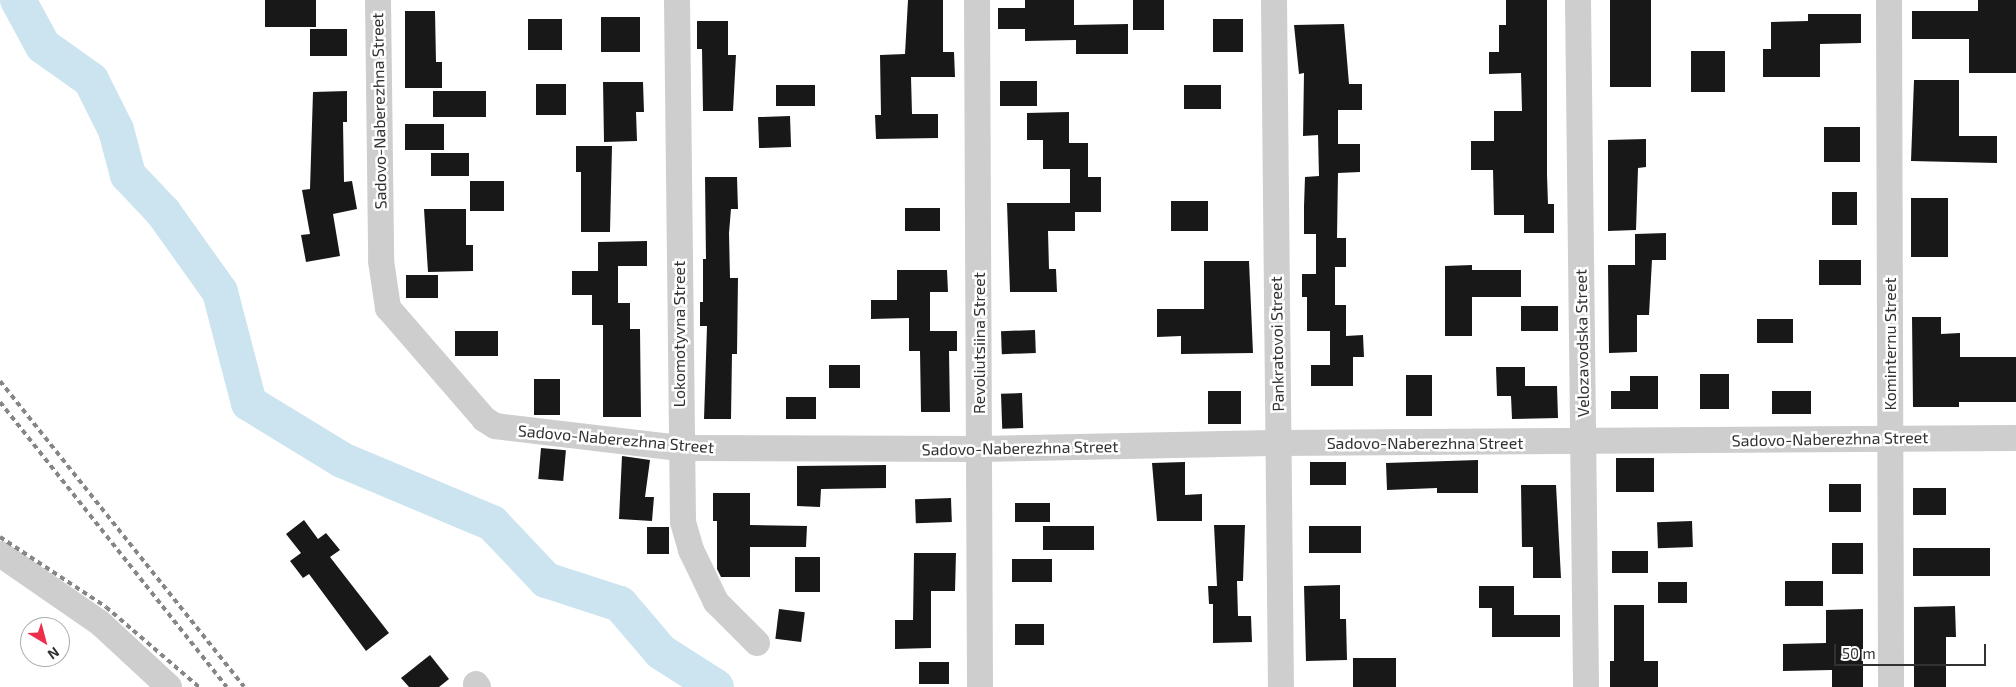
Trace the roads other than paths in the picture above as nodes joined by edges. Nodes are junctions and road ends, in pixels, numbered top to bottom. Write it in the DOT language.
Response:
graph roads {
  1 [pos="378,0"];
  2 [pos="677,0"];
  3 [pos="976,0"];
  4 [pos="1274,0"];
  5 [pos="1578,0"];
  6 [pos="1889,0"];
  7 [pos="1890,438"];
  8 [pos="2016,438"];
  9 [pos="1583,442"];
  10 [pos="1278,443"];
  11 [pos="680,448"];
  12 [pos="980,449"];
  13 [pos="0,554"];
  14 [pos="757,644"];
  15 [pos="169,687"];
  16 [pos="980,687"];
  17 [pos="1281,687"];
  18 [pos="1586,687"];
  19 [pos="1891,687"];
  1 -- 11 [label="street, Sadovo-Naberezhna Street"];
  2 -- 11 [label="street, Lokomotyvna Street"];
  3 -- 12 [label="street, Revoliutsiina Street"];
  4 -- 10 [label="street, Pankratovoi Street"];
  5 -- 9 [label="street, Velozavodska Street"];
  6 -- 7 [label="street, Kominternu Street"];
  7 -- 8 [label="street, Sadovo-Naberezhna Street"];
  7 -- 9 [label="street, Sadovo-Naberezhna Street"];
  7 -- 19 [label="street, Kominternu Street"];
  9 -- 10 [label="street, Sadovo-Naberezhna Street"];
  9 -- 18 [label="street, Velozavodska Street"];
  10 -- 12 [label="street, Sadovo-Naberezhna Street"];
  10 -- 17 [label="street, Pankratovoi Street"];
  11 -- 12 [label="street, Sadovo-Naberezhna Street"];
  11 -- 14 [label="street, Lokomotyvna Street"];
  12 -- 16 [label="street, Revoliutsiina Street"];
  13 -- 15 [label="street"];
}
